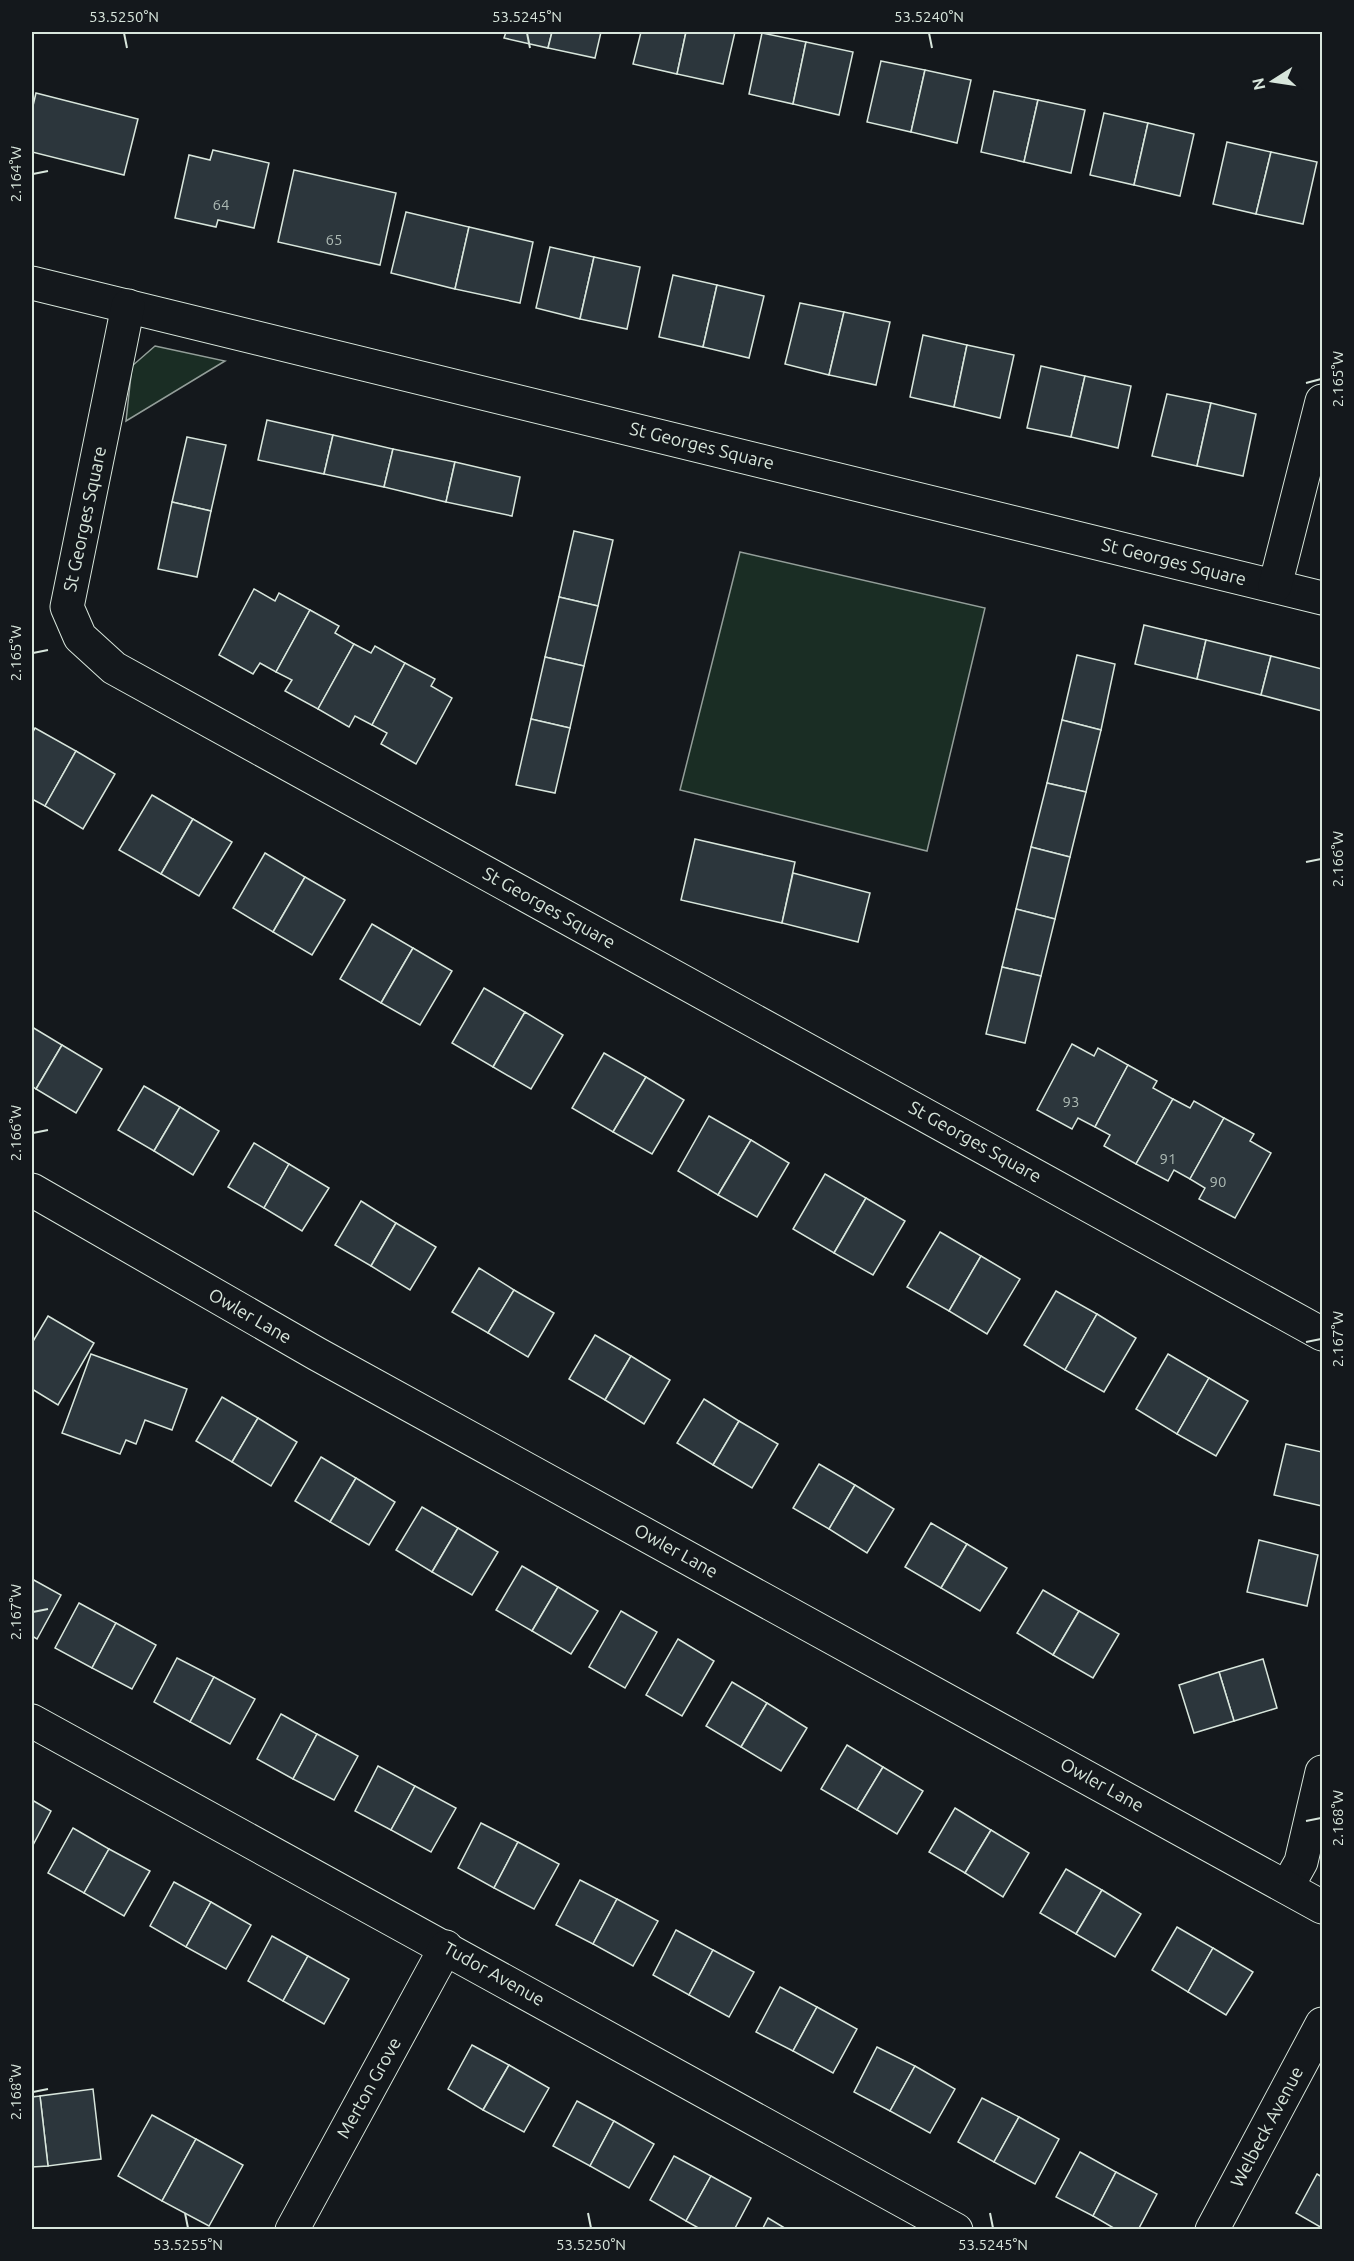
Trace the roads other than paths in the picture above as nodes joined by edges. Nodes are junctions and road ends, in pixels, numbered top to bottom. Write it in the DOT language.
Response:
graph roads {
  1 [pos="32,283"];
  2 [pos="128,306"];
  3 [pos="1323,401"];
  4 [pos="1275,586"];
  5 [pos="1323,598"];
  6 [pos="32,1190"];
  7 [pos="1323,1334"];
  8 [pos="32,1721"];
  9 [pos="1323,1772"];
  10 [pos="1287,1887"];
  11 [pos="1323,1907"];
  12 [pos="446,1947"];
  13 [pos="1323,2024"];
  14 [pos="292,2229"];
  15 [pos="956,2229"];
  16 [pos="1212,2229"];
  1 -- 2 [label="street, St Georges Square"];
  2 -- 4 [label="street, St Georges Square"];
  2 -- 7 [label="street, St Georges Square"];
  3 -- 4 [label="street"];
  4 -- 5 [label="street, St Georges Square"];
  6 -- 10 [label="street, Owler Lane"];
  8 -- 12 [label="street, Tudor Avenue"];
  9 -- 10 [label="street"];
  10 -- 11 [label="street, Owler Lane"];
  12 -- 14 [label="street, Merton Grove"];
  12 -- 15 [label="street, Tudor Avenue"];
  13 -- 16 [label="street, Welbeck Avenue"];
}
